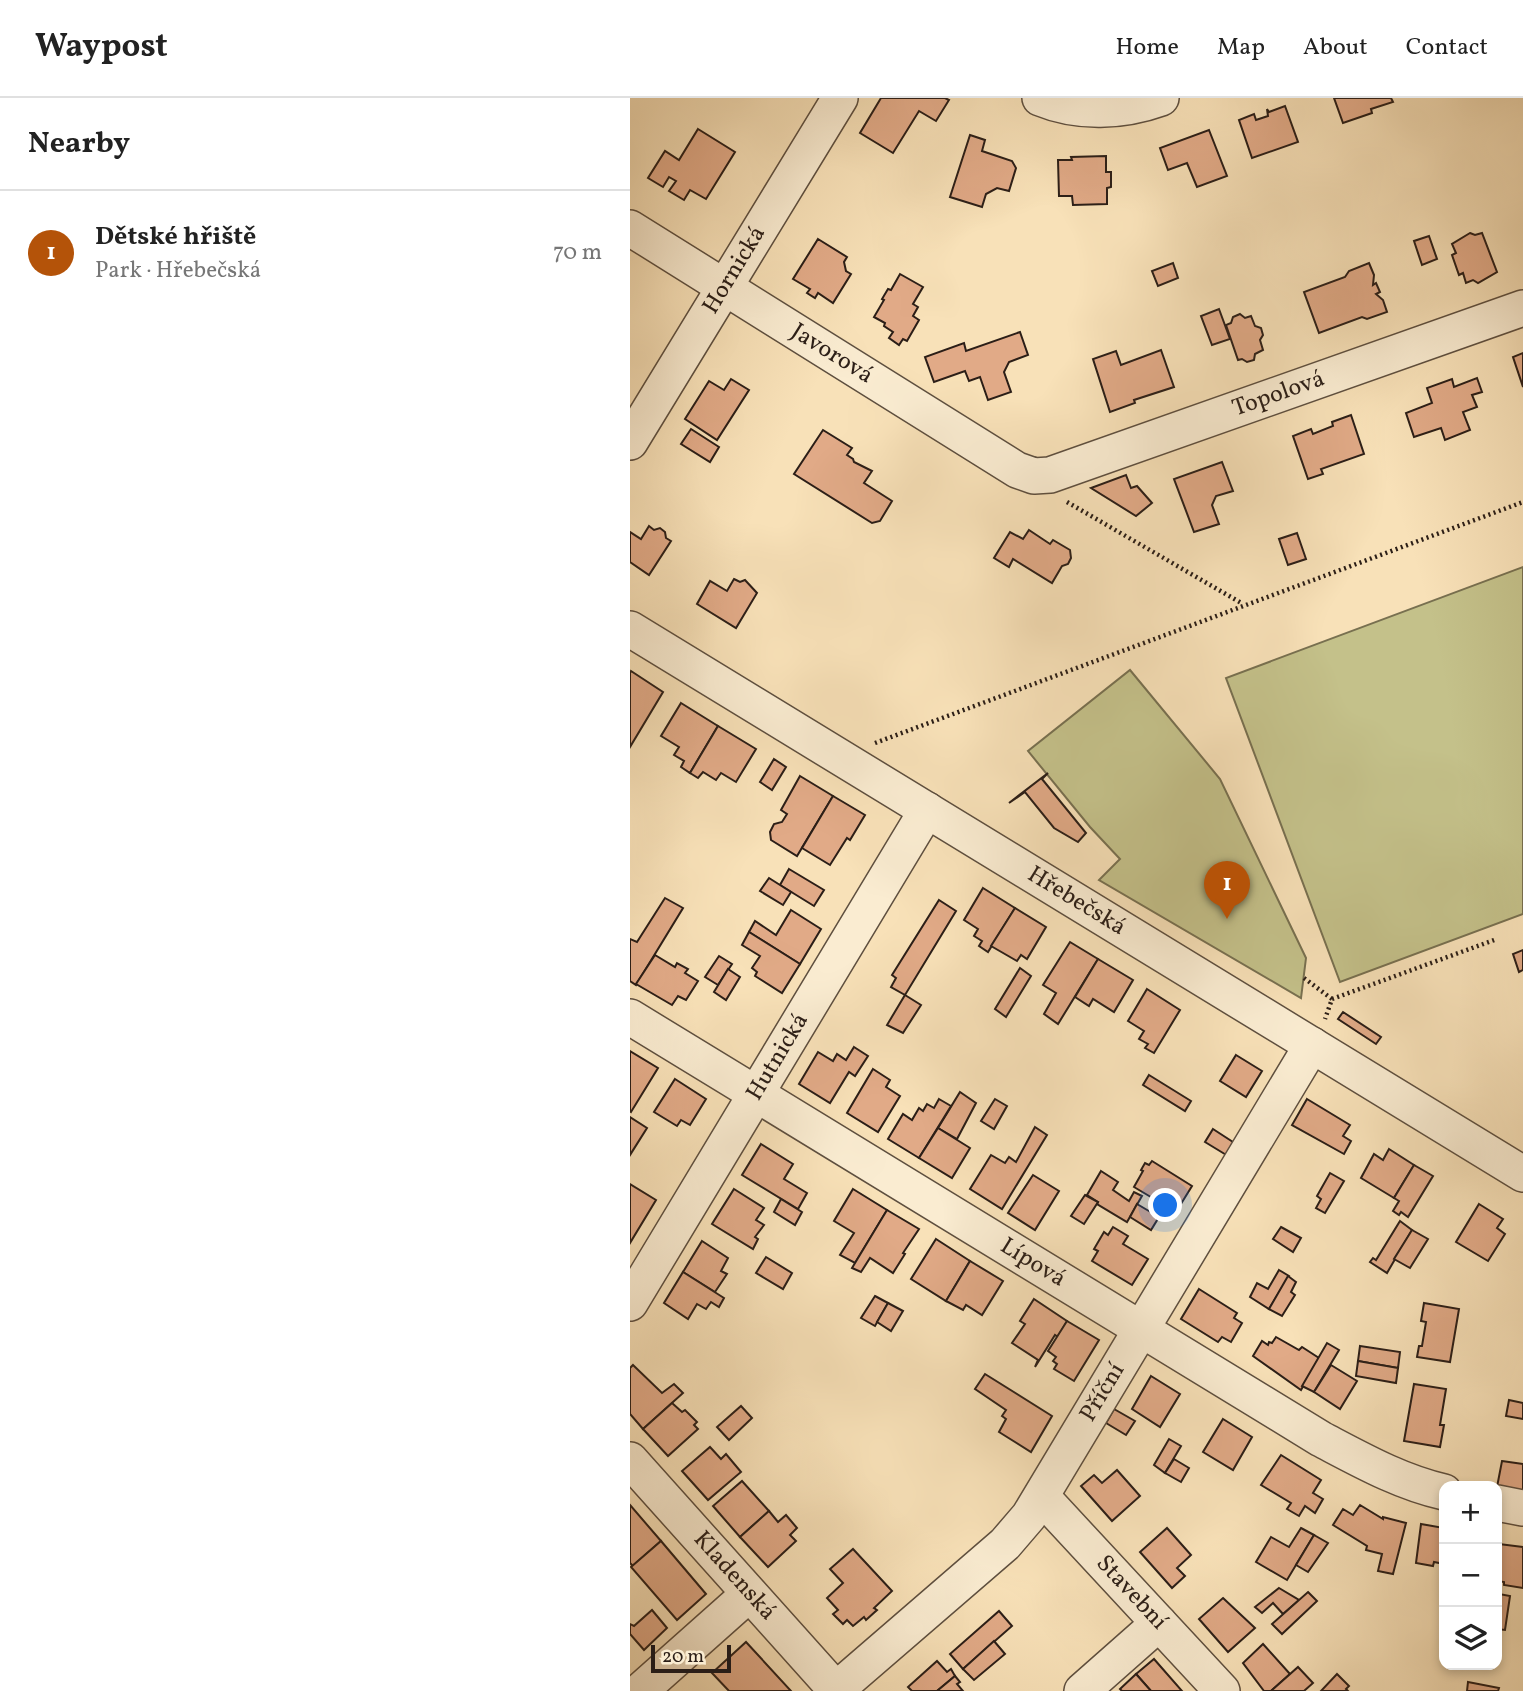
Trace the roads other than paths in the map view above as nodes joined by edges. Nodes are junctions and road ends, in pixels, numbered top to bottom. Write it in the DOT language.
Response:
graph roads {
  1 [pos="840,98"];
  2 [pos="1040,98"];
  3 [pos="1161,98"];
  4 [pos="630,228"];
  5 [pos="725,287"];
  6 [pos="1523,308"];
  7 [pos="630,442"];
  8 [pos="1034,476"];
  9 [pos="630,629"];
  10 [pos="927,810"];
  11 [pos="630,1017"];
  12 [pos="1312,1045"];
  13 [pos="756,1094"];
  14 [pos="1523,1174"];
  15 [pos="630,1303"];
  16 [pos="1142,1329"];
  17 [pos="630,1460"];
  18 [pos="1439,1490"];
  19 [pos="1042,1497"];
  20 [pos="1502,1504"];
  21 [pos="1523,1508"];
  22 [pos="748,1594"];
  23 [pos="1159,1623"];
  24 [pos="836,1690"];
  25 [pos="640,1691"];
  26 [pos="1082,1691"];
  27 [pos="1222,1691"];
  1 -- 5 [label="street, Hornická"];
  2 -- 3 [label="street"];
  4 -- 5 [label="street, Javorová"];
  5 -- 7 [label="street, Hornická"];
  5 -- 8 [label="street, Javorová"];
  6 -- 8 [label="street, Topolová"];
  9 -- 10 [label="street, Hřebečská"];
  10 -- 12 [label="street, Hřebečská"];
  10 -- 13 [label="street, Hutnická"];
  11 -- 13 [label="street, Lípová"];
  12 -- 14 [label="street, Hřebečská"];
  12 -- 16 [label="street, Příční"];
  13 -- 15 [label="street, Hutnická"];
  13 -- 16 [label="street, Lípová"];
  16 -- 18 [label="street, Lípová"];
  16 -- 19 [label="street, Příční"];
  17 -- 22 [label="street, Kladenská"];
  19 -- 23 [label="street, Stavební"];
  19 -- 24 [label="street, Příční"];
  20 -- 21 [label="street"];
  22 -- 24 [label="street, Kladenská"];
  22 -- 25 [label="street"];
  23 -- 26 [label="street"];
  23 -- 27 [label="street, Stavební"];
}
